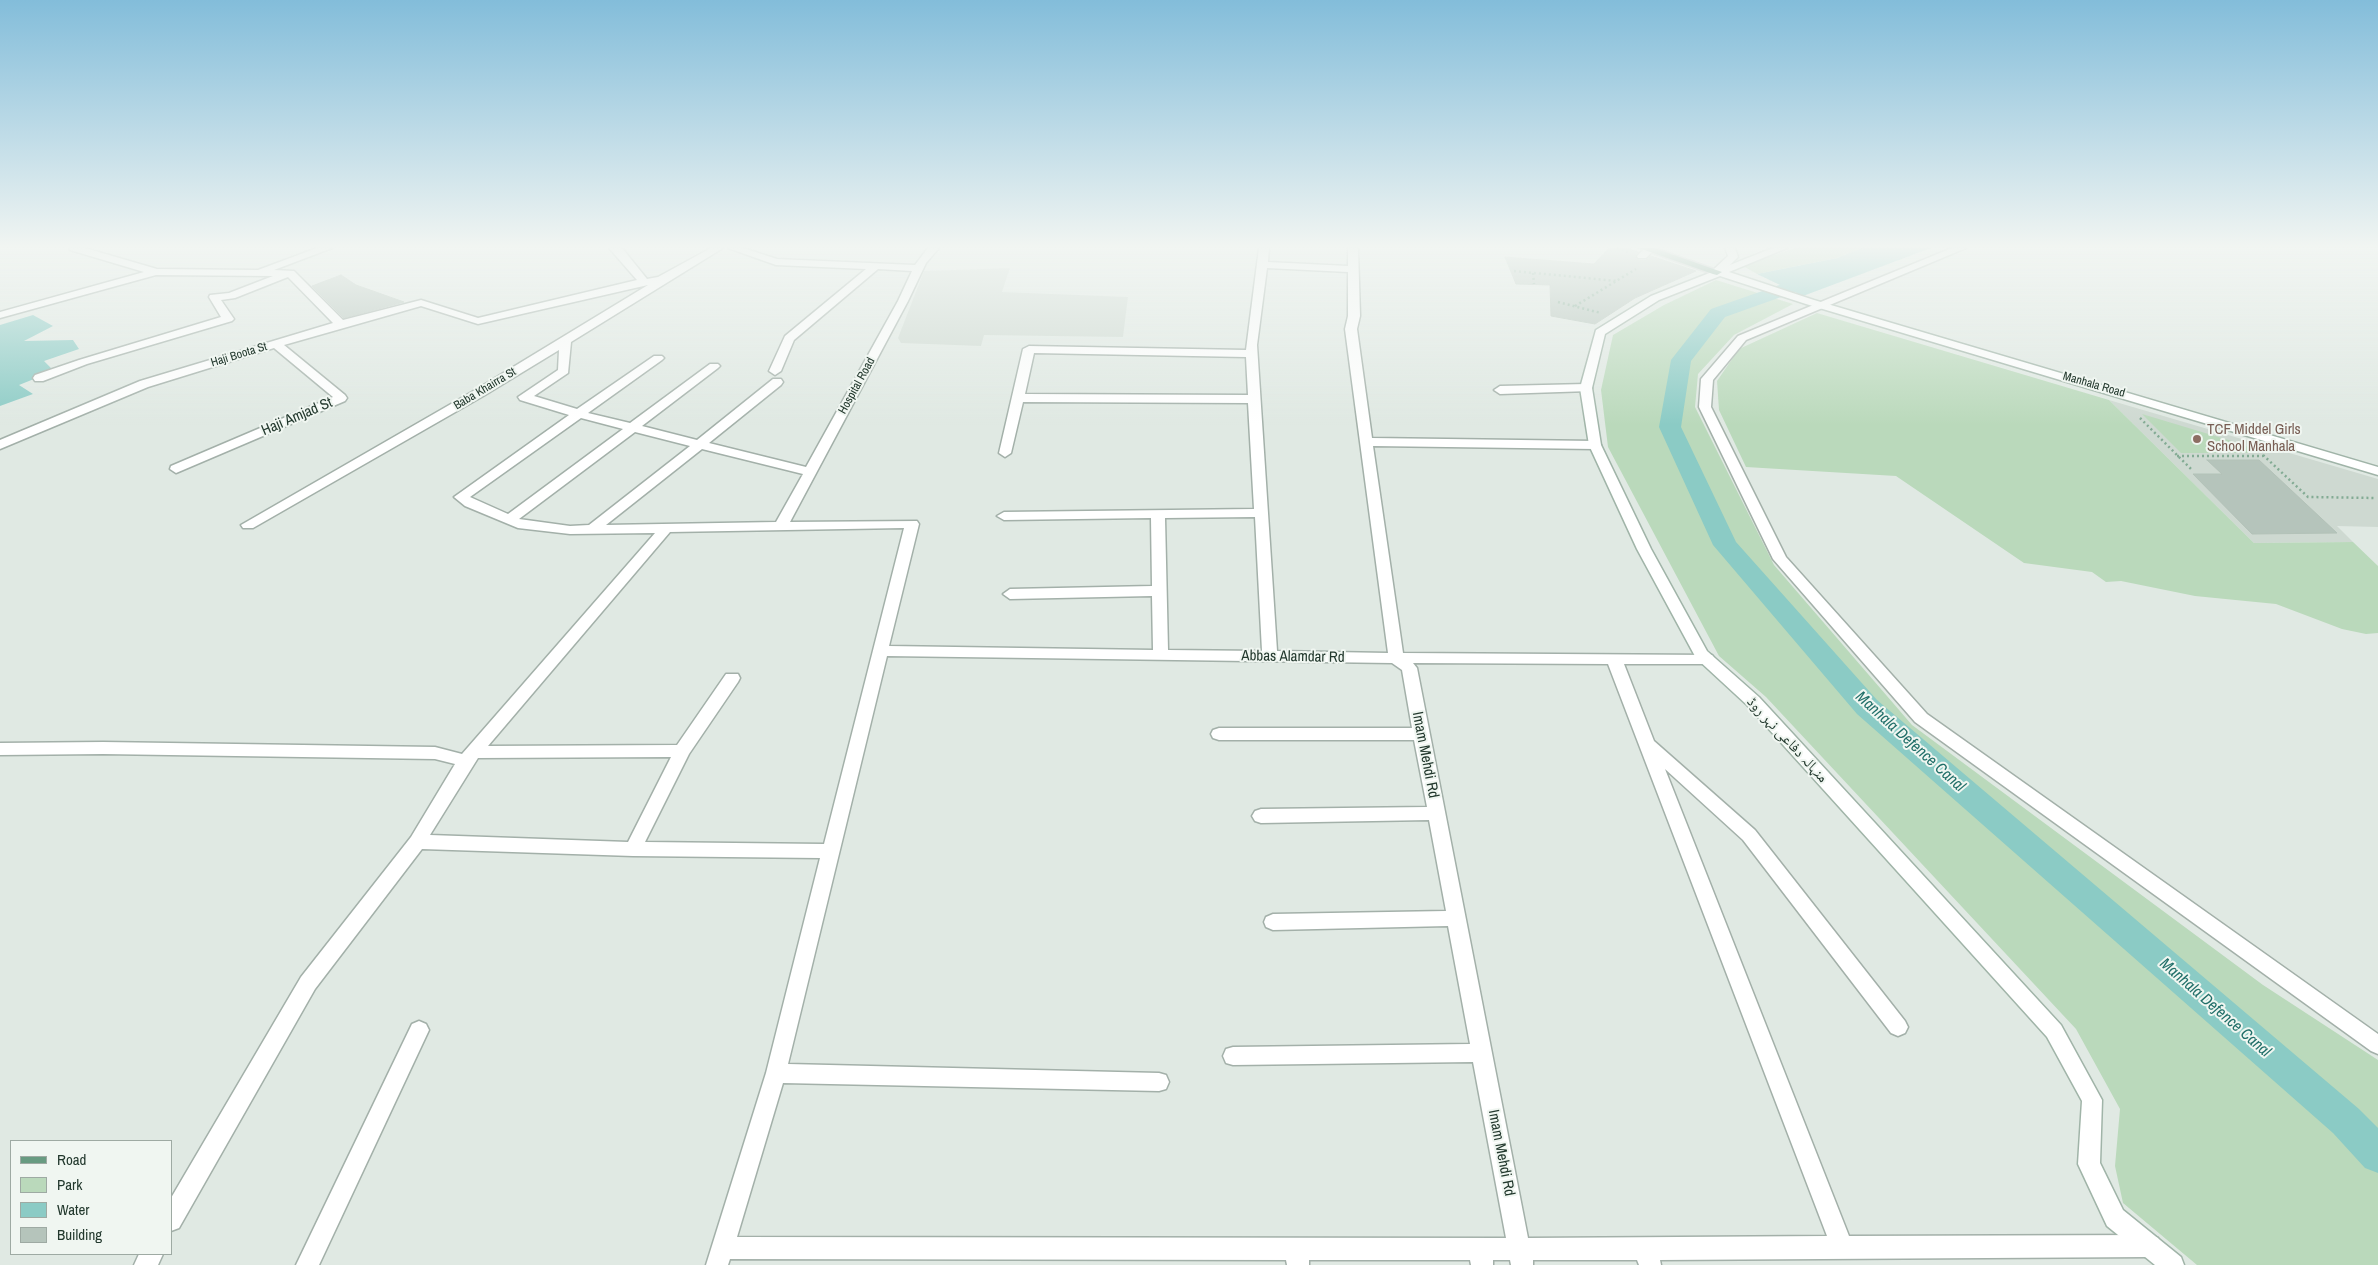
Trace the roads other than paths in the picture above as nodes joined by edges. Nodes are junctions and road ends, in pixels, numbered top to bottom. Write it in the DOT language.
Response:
graph roads {
  1 [pos="29,307"];
  2 [pos="220,307"];
  3 [pos="324,307"];
  4 [pos="406,307"];
  5 [pos="434,307"];
  6 [pos="537,307"];
  7 [pos="618,307"];
  8 [pos="826,307"];
  9 [pos="901,307"];
  10 [pos="1257,307"];
  11 [pos="1354,307"];
  12 [pos="1640,307"];
  13 [pos="1808,307"];
  14 [pos="1825,307"];
  15 [pos="0,315"];
  16 [pos="341,324"];
  17 [pos="565,341"];
  18 [pos="276,344"];
  19 [pos="1251,354"];
  20 [pos="658,358"];
  21 [pos="714,366"];
  22 [pos="39,378"];
  23 [pos="1586,388"];
  24 [pos="1500,390"];
  25 [pos="1018,398"];
  26 [pos="1254,399"];
  27 [pos="579,414"];
  28 [pos="632,428"];
  29 [pos="1366,442"];
  30 [pos="699,444"];
  31 [pos="0,445"];
  32 [pos="1595,445"];
  33 [pos="1005,453"];
  34 [pos="176,469"];
  35 [pos="2378,471"];
  36 [pos="810,472"];
  37 [pos="1261,512"];
  38 [pos="1158,514"];
  39 [pos="1004,516"];
  40 [pos="509,520"];
  41 [pos="248,525"];
  42 [pos="781,526"];
  43 [pos="668,527"];
  44 [pos="593,529"];
  45 [pos="1160,591"];
  46 [pos="1010,594"];
  47 [pos="880,651"];
  48 [pos="1161,655"];
  49 [pos="1270,657"];
  50 [pos="1396,658"];
  51 [pos="1614,659"];
  52 [pos="1707,659"];
  53 [pos="732,678"];
  54 [pos="1219,734"];
  55 [pos="1421,734"];
  56 [pos="1647,743"];
  57 [pos="0,749"];
  58 [pos="682,751"];
  59 [pos="470,757"];
  60 [pos="1436,813"];
  61 [pos="1260,816"];
  62 [pos="417,842"];
  63 [pos="633,849"];
  64 [pos="831,851"];
  65 [pos="1456,918"];
  66 [pos="1274,922"];
  67 [pos="1898,1027"];
  68 [pos="419,1030"];
  69 [pos="2378,1045"];
  70 [pos="1482,1054"];
  71 [pos="1233,1056"];
  72 [pos="776,1073"];
  73 [pos="1160,1082"];
  74 [pos="172,1218"];
  75 [pos="2150,1246"];
  76 [pos="1842,1248"];
  77 [pos="719,1257"];
  78 [pos="1298,1257"];
  79 [pos="1481,1257"];
  80 [pos="1521,1257"];
  81 [pos="1648,1257"];
  82 [pos="307,1265"];
  83 [pos="2174,1265"];
  1 -- 15 [label="street"];
  2 -- 22 [label="street"];
  3 -- 16 [label="street"];
  4 -- 16 [label="street, Haji Boota St"];
  5 -- 6 [label="street, Haji Boota St"];
  7 -- 17 [label="street, Baba Khairra St"];
  8 -- 30 [label="street"];
  9 -- 36 [label="street, Hospital Road"];
  10 -- 19 [label="street"];
  11 -- 29 [label="street"];
  12 -- 23 [label="street, منہالہ دفاعی نہر روڈ"];
  13 -- 69 [label="street"];
  14 -- 35 [label="street, Manhala Road"];
  16 -- 18 [label="street, Haji Boota St"];
  17 -- 27 [label="street"];
  17 -- 41 [label="street, Baba Khairra St"];
  18 -- 31 [label="street, Haji Boota St"];
  18 -- 34 [label="street, Haji Amjad St"];
  19 -- 25 [label="street"];
  19 -- 26 [label="street"];
  20 -- 27 [label="street"];
  21 -- 28 [label="street"];
  23 -- 24 [label="street"];
  23 -- 32 [label="street, منہالہ دفاعی نہر روڈ"];
  25 -- 26 [label="street"];
  25 -- 33 [label="street"];
  26 -- 37 [label="street"];
  27 -- 28 [label="street"];
  27 -- 40 [label="street"];
  28 -- 30 [label="street"];
  28 -- 40 [label="street"];
  29 -- 32 [label="street"];
  29 -- 50 [label="street"];
  30 -- 36 [label="street"];
  30 -- 44 [label="street"];
  32 -- 52 [label="street, منہالہ دفاعی نہر روڈ"];
  36 -- 42 [label="street, Hospital Road"];
  37 -- 38 [label="street"];
  37 -- 49 [label="street"];
  38 -- 39 [label="street"];
  38 -- 45 [label="street"];
  40 -- 44 [label="street"];
  42 -- 43 [label="street"];
  42 -- 47 [label="street"];
  43 -- 44 [label="street"];
  43 -- 59 [label="street"];
  45 -- 46 [label="street"];
  45 -- 48 [label="street"];
  47 -- 48 [label="street, Abbas Alamdar Rd"];
  47 -- 64 [label="street"];
  48 -- 49 [label="street, Abbas Alamdar Rd"];
  49 -- 50 [label="street, Abbas Alamdar Rd"];
  50 -- 51 [label="street, Abbas Alamdar Rd"];
  50 -- 55 [label="street, Imam Mehdi Rd"];
  51 -- 52 [label="street, Abbas Alamdar Rd"];
  51 -- 56 [label="street"];
  52 -- 75 [label="street, منہالہ دفاعی نہر روڈ"];
  53 -- 58 [label="street"];
  54 -- 55 [label="street"];
  55 -- 60 [label="street, Imam Mehdi Rd"];
  56 -- 67 [label="street"];
  56 -- 76 [label="street"];
  57 -- 59 [label="street"];
  58 -- 59 [label="street"];
  58 -- 63 [label="street"];
  59 -- 62 [label="street"];
  60 -- 61 [label="street"];
  60 -- 65 [label="street, Imam Mehdi Rd"];
  62 -- 63 [label="street"];
  62 -- 74 [label="street"];
  63 -- 64 [label="street"];
  64 -- 72 [label="street"];
  65 -- 66 [label="street"];
  65 -- 70 [label="street, Imam Mehdi Rd"];
  68 -- 82 [label="street"];
  70 -- 71 [label="street"];
  70 -- 80 [label="street, Imam Mehdi Rd"];
  72 -- 73 [label="street"];
  72 -- 77 [label="street"];
  75 -- 76 [label="street"];
  75 -- 83 [label="street, منہالہ دفاعی نہر روڈ"];
  76 -- 81 [label="street"];
  77 -- 78 [label="street"];
  78 -- 79 [label="street"];
  79 -- 80 [label="street"];
  80 -- 81 [label="street"];
}
